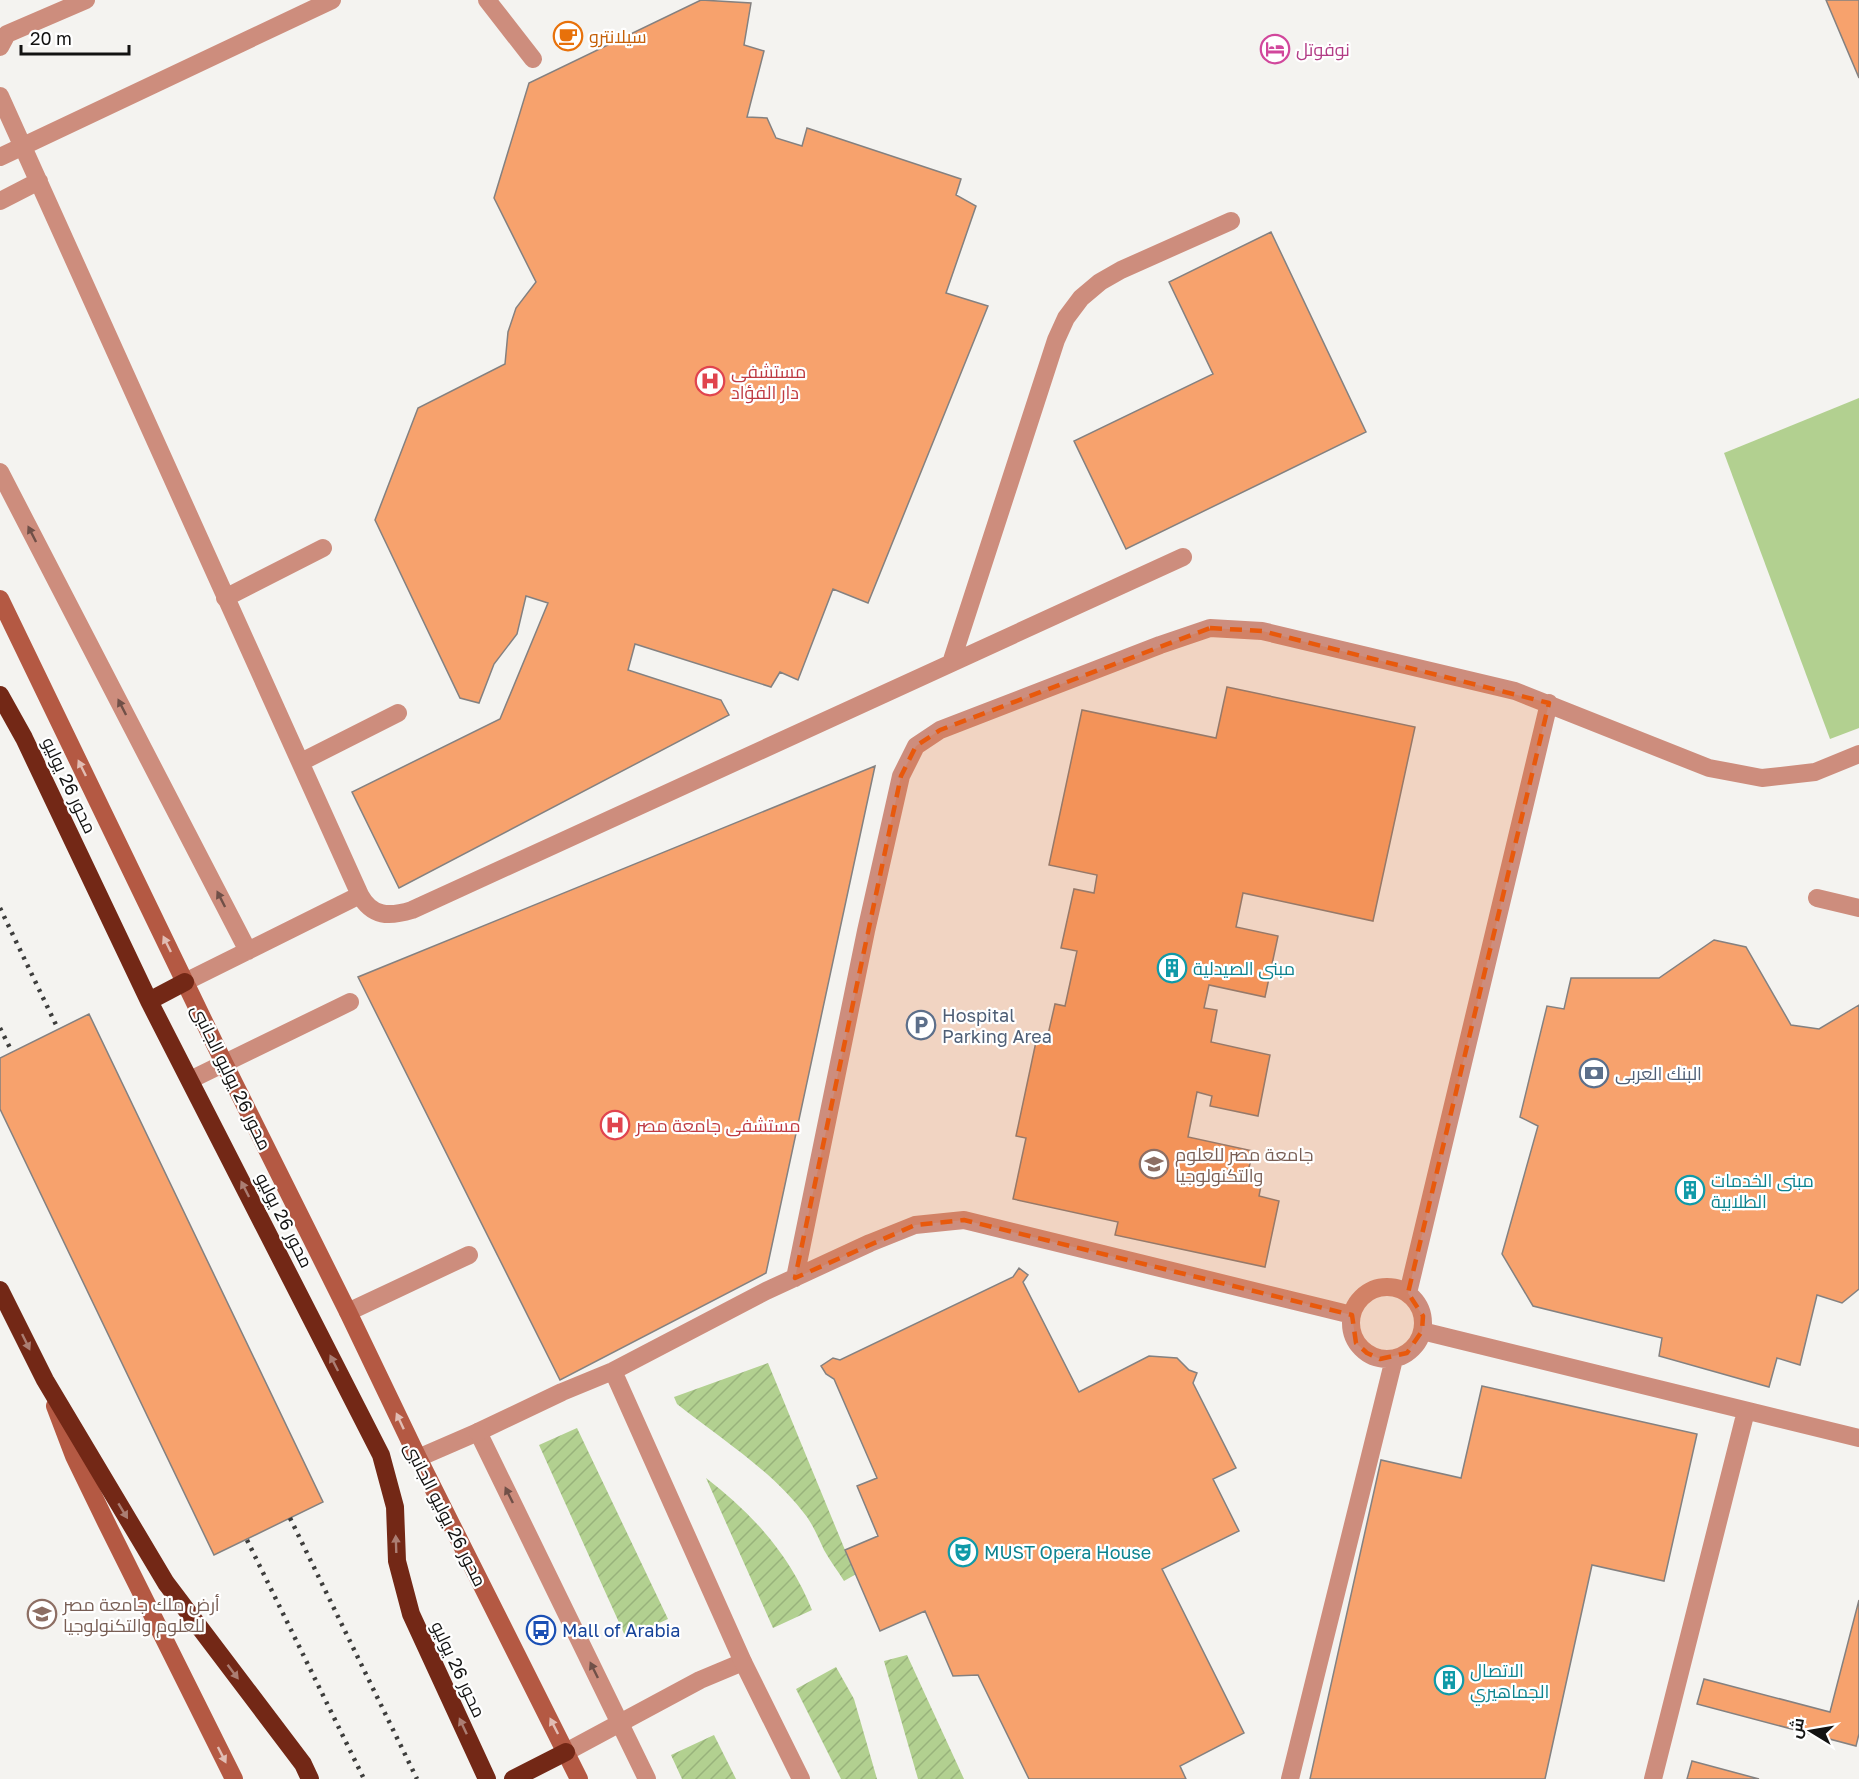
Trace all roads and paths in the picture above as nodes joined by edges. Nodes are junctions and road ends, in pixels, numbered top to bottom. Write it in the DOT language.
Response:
graph roads {
  1 [pos="86,0"];
  2 [pos="332,0"];
  3 [pos="487,0"];
  4 [pos="0,47"];
  5 [pos="533,59"];
  6 [pos="0,96"];
  7 [pos="23,146"];
  8 [pos="0,157"];
  9 [pos="39,181"];
  10 [pos="0,201"];
  11 [pos="1232,220"];
  12 [pos="0,472"];
  13 [pos="323,548"];
  14 [pos="1183,557"];
  15 [pos="225,598"];
  16 [pos="0,599"];
  17 [pos="951,663"];
  18 [pos="0,694"];
  19 [pos="1549,703"];
  20 [pos="398,713"];
  21 [pos="1859,754"];
  22 [pos="301,762"];
  23 [pos="360,895"];
  24 [pos="1817,898"];
  25 [pos="1859,908"];
  26 [pos="248,951"];
  27 [pos="185,982"];
  28 [pos="149,1001"];
  29 [pos="350,1002"];
  30 [pos="224,1063"];
  31 [pos="190,1080"];
  32 [pos="469,1255"];
  33 [pos="795,1278"];
  34 [pos="0,1290"];
  35 [pos="1408,1293"];
  36 [pos="348,1312"];
  37 [pos="1352,1315"];
  38 [pos="1422,1331"];
  39 [pos="1394,1359"];
  40 [pos="614,1371"];
  41 [pos="45,1380"];
  42 [pos="1746,1411"];
  43 [pos="478,1432"];
  44 [pos="1859,1438"];
  45 [pos="417,1458"];
  46 [pos="743,1662"];
  47 [pos="620,1724"];
  48 [pos="566,1752"];
  49 [pos="234,1779"];
  50 [pos="310,1779"];
  51 [pos="487,1779"];
  52 [pos="513,1779"];
  53 [pos="579,1779"];
  54 [pos="647,1779"];
  55 [pos="801,1779"];
  56 [pos="1290,1779"];
  57 [pos="1653,1779"];
  1 -- 4 [label="street"];
  2 -- 7 [label="street"];
  3 -- 5 [label="street"];
  6 -- 7 [label="street"];
  7 -- 8 [label="street"];
  7 -- 9 [label="street"];
  9 -- 10 [label="street"];
  9 -- 15 [label="street"];
  11 -- 17 [label="street"];
  26 -- 12 [label="street, one-way"];
  13 -- 15 [label="street"];
  14 -- 17 [label="street"];
  15 -- 22 [label="street"];
  27 -- 16 [label="main road, محور 26 يوليو الجانبى, one-way"];
  17 -- 23 [label="street"];
  18 -- 28 [label="highway, محور 26 يوليو"];
  19 -- 21 [label="street"];
  19 -- 33 [label="street"];
  19 -- 35 [label="street"];
  20 -- 22 [label="street"];
  22 -- 23 [label="street"];
  23 -- 26 [label="street"];
  24 -- 25 [label="street"];
  26 -- 27 [label="street"];
  27 -- 28 [label="highway"];
  27 -- 30 [label="main road, محور 26 يوليو الجانبى"];
  28 -- 31 [label="highway, محور 26 يوليو"];
  29 -- 30 [label="street"];
  30 -- 31 [label="street"];
  30 -- 36 [label="main road, محور 26 يوليو الجانبى"];
  51 -- 31 [label="highway, محور 26 يوليو, one-way"];
  32 -- 36 [label="street"];
  33 -- 37 [label="street"];
  33 -- 40 [label="street"];
  34 -- 41 [label="highway, one-way"];
  35 -- 37 [label="street"];
  35 -- 38 [label="street"];
  45 -- 36 [label="main road, محور 26 يوليو الجانبى, one-way"];
  37 -- 39 [label="street"];
  38 -- 39 [label="street"];
  38 -- 42 [label="street"];
  39 -- 56 [label="street"];
  40 -- 43 [label="street"];
  40 -- 46 [label="street"];
  41 -- 49 [label="main road, one-way"];
  41 -- 50 [label="highway, one-way"];
  42 -- 44 [label="street"];
  42 -- 57 [label="street"];
  43 -- 45 [label="street"];
  47 -- 43 [label="street, one-way"];
  48 -- 45 [label="main road, محور 26 يوليو الجانبى, one-way"];
  46 -- 47 [label="street"];
  46 -- 55 [label="street"];
  47 -- 48 [label="street"];
  47 -- 54 [label="street"];
  48 -- 52 [label="highway"];
  48 -- 53 [label="main road, محور 26 يوليو الجانبى"];
}
